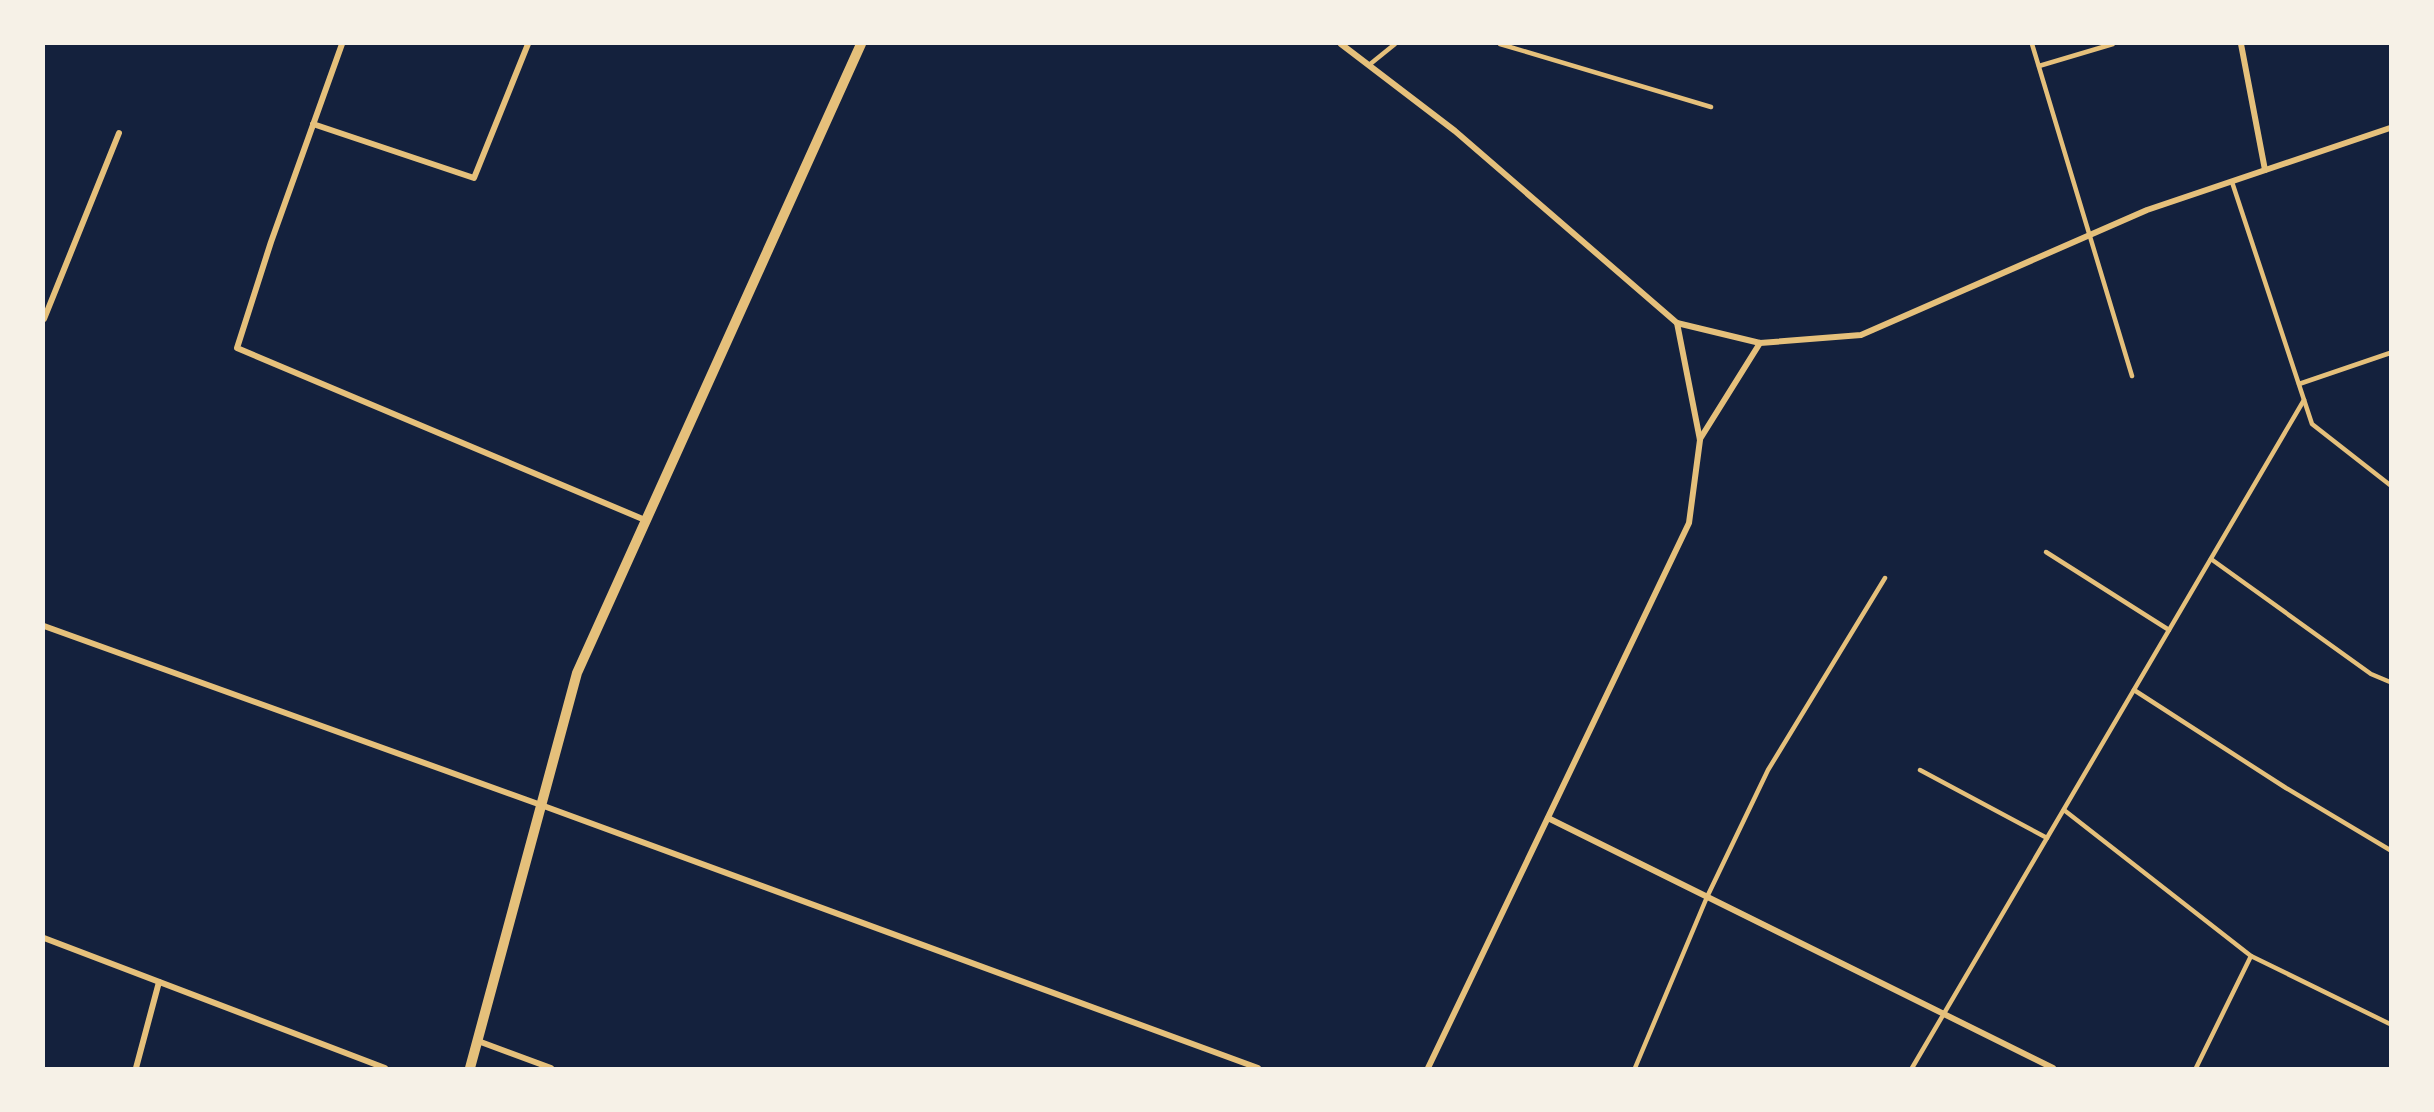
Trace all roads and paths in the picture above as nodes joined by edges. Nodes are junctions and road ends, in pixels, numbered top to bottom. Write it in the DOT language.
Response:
graph roads {
  1 [pos="342,44"];
  2 [pos="528,44"];
  3 [pos="861,44"];
  4 [pos="1341,44"];
  5 [pos="1395,44"];
  6 [pos="1500,44"];
  7 [pos="2032,44"];
  8 [pos="2112,44"];
  9 [pos="2241,44"];
  10 [pos="1370,65"];
  11 [pos="2039,66"];
  12 [pos="1711,107"];
  13 [pos="313,124"];
  14 [pos="2391,128"];
  15 [pos="119,134"];
  16 [pos="2265,170"];
  17 [pos="2232,182"];
  18 [pos="2088,236"];
  19 [pos="44,319"];
  20 [pos="1677,323"];
  21 [pos="1760,344"];
  22 [pos="2391,353"];
  23 [pos="2132,376"];
  24 [pos="2299,384"];
  25 [pos="2304,400"];
  26 [pos="1700,440"];
  27 [pos="2391,485"];
  28 [pos="645,520"];
  29 [pos="2046,552"];
  30 [pos="2211,559"];
  31 [pos="1885,578"];
  32 [pos="44,626"];
  33 [pos="2169,630"];
  34 [pos="2391,682"];
  35 [pos="2134,690"];
  36 [pos="1920,770"];
  37 [pos="541,805"];
  38 [pos="2064,810"];
  39 [pos="1548,818"];
  40 [pos="2047,838"];
  41 [pos="2391,850"];
  42 [pos="1707,897"];
  43 [pos="44,938"];
  44 [pos="2251,956"];
  45 [pos="159,982"];
  46 [pos="1944,1015"];
  47 [pos="2391,1024"];
  48 [pos="478,1041"];
  49 [pos="136,1068"];
  50 [pos="385,1068"];
  51 [pos="470,1068"];
  52 [pos="551,1068"];
  53 [pos="1258,1068"];
  54 [pos="1428,1068"];
  55 [pos="1635,1068"];
  56 [pos="1912,1068"];
  57 [pos="2053,1068"];
  58 [pos="2196,1068"];
  1 -- 13 [label="street"];
  2 -- 13 [label="street"];
  3 -- 28 [label="street"];
  4 -- 10 [label="street"];
  5 -- 10 [label="lane"];
  6 -- 12 [label="lane"];
  7 -- 11 [label="lane"];
  8 -- 11 [label="lane"];
  9 -- 16 [label="street"];
  10 -- 20 [label="street"];
  11 -- 18 [label="lane"];
  13 -- 28 [label="street"];
  14 -- 16 [label="street"];
  15 -- 19 [label="street"];
  16 -- 17 [label="street"];
  17 -- 18 [label="street"];
  17 -- 24 [label="lane"];
  18 -- 21 [label="street"];
  18 -- 23 [label="lane"];
  20 -- 21 [label="street"];
  20 -- 26 [label="street"];
  21 -- 26 [label="street"];
  22 -- 24 [label="lane"];
  24 -- 25 [label="lane"];
  25 -- 27 [label="lane"];
  25 -- 30 [label="lane"];
  26 -- 39 [label="street"];
  28 -- 37 [label="street"];
  29 -- 33 [label="lane"];
  30 -- 33 [label="lane"];
  30 -- 34 [label="lane"];
  31 -- 42 [label="lane"];
  32 -- 37 [label="street"];
  33 -- 35 [label="lane"];
  35 -- 38 [label="lane"];
  35 -- 41 [label="lane"];
  36 -- 40 [label="lane"];
  37 -- 48 [label="street"];
  37 -- 53 [label="street"];
  38 -- 40 [label="lane"];
  38 -- 44 [label="lane"];
  39 -- 42 [label="street"];
  39 -- 54 [label="street"];
  40 -- 46 [label="lane"];
  42 -- 46 [label="street"];
  42 -- 55 [label="lane"];
  43 -- 45 [label="street"];
  44 -- 47 [label="lane"];
  44 -- 58 [label="lane"];
  45 -- 49 [label="street"];
  45 -- 50 [label="street"];
  46 -- 56 [label="lane"];
  46 -- 57 [label="street"];
  48 -- 51 [label="street"];
  48 -- 52 [label="street"];
}
